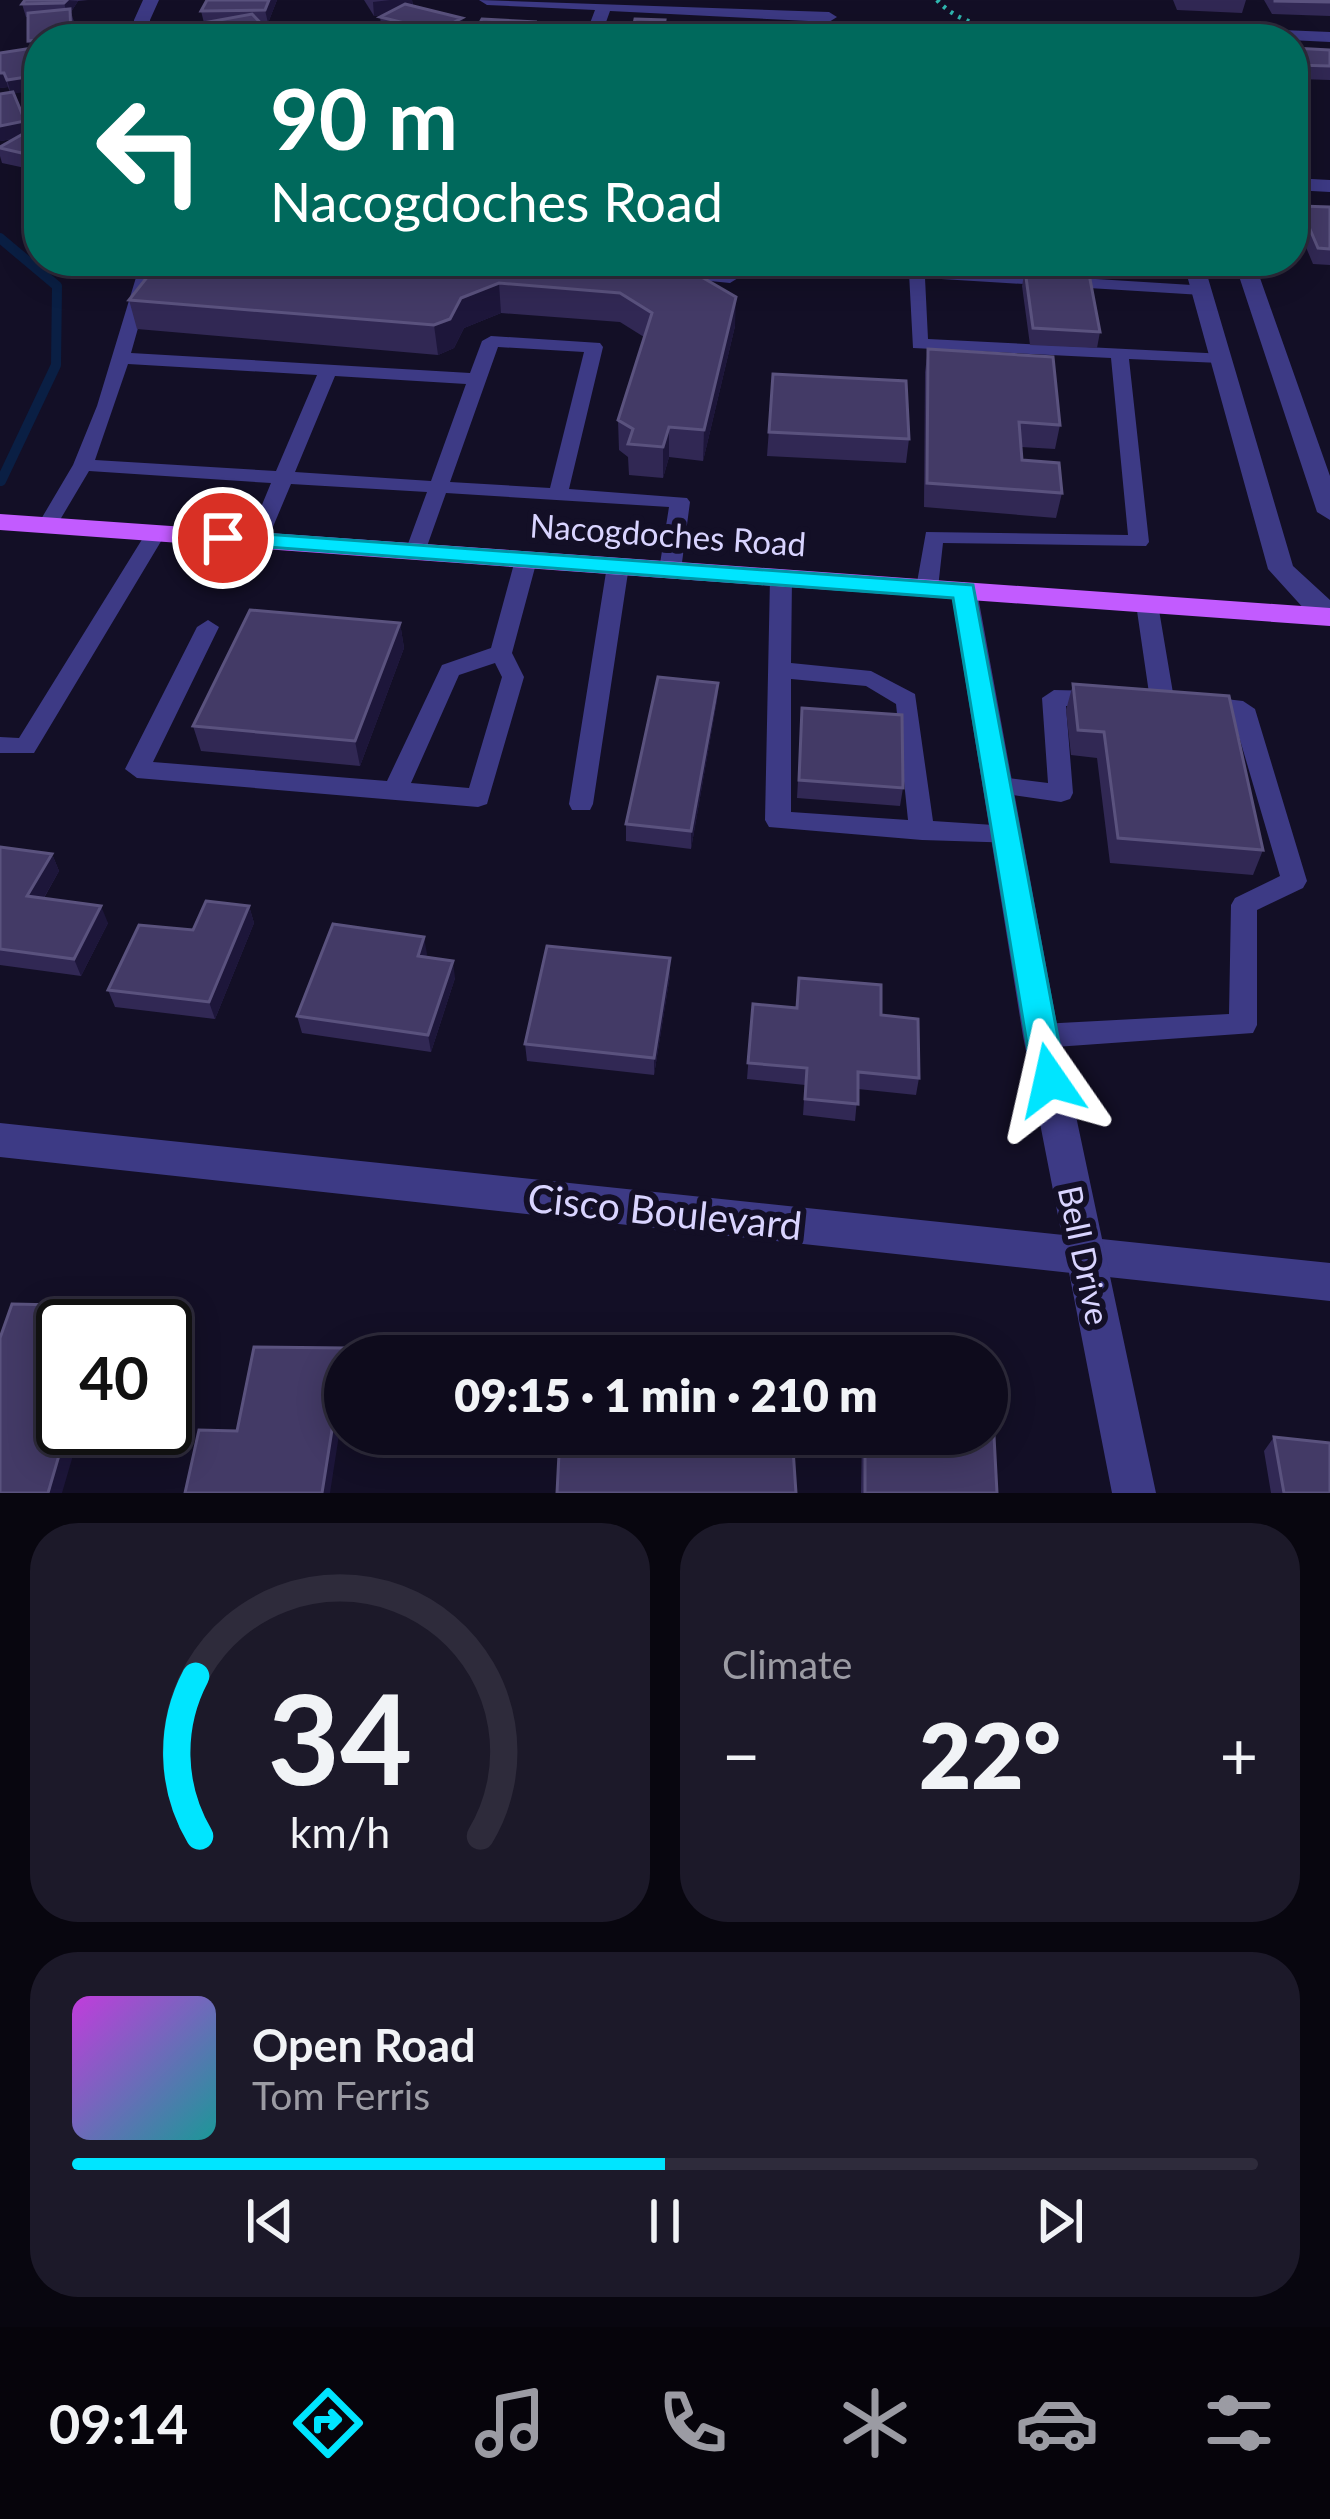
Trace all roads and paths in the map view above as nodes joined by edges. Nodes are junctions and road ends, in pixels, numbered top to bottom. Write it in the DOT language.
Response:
graph roads {
  1 [pos="937,0"];
  2 [pos="487,1"];
  3 [pos="604,7"];
  4 [pos="829,17"];
  5 [pos="598,24"];
  6 [pos="981,24"];
  7 [pos="145,276"];
  8 [pos="704,276"];
  9 [pos="916,276"];
  10 [pos="966,276"];
  11 [pos="1198,276"];
  12 [pos="1249,276"];
  13 [pos="730,278"];
  14 [pos="1202,290"];
  15 [pos="1119,353"];
  16 [pos="121,358"];
  17 [pos="1220,358"];
  18 [pos="328,370"];
  19 [pos="477,379"];
  20 [pos="83,465"];
  21 [pos="280,477"];
  22 [pos="438,487"];
  23 [pos="558,494"];
  24 [pos="1330,512"];
  25 [pos="0,522"];
  26 [pos="47,526"];
  27 [pos="156,533"];
  28 [pos="257,541"];
  29 [pos="415,552"];
  30 [pos="526,560"];
  31 [pos="618,566"];
  32 [pos="670,570"];
  33 [pos="781,578"];
  34 [pos="946,590"];
  35 [pos="1147,604"];
  36 [pos="1329,614"];
  37 [pos="208,627"];
  38 [pos="501,653"];
  39 [pos="780,670"];
  40 [pos="1140,700"];
  41 [pos="0,745"];
  42 [pos="1000,786"];
  43 [pos="395,791"];
  44 [pos="581,804"];
  45 [pos="922,831"];
  46 [pos="1009,836"];
  47 [pos="1041,1036"];
  48 [pos="0,1140"];
  49 [pos="1086,1257"];
  50 [pos="1330,1282"];
  51 [pos="1134,1493"];
  1 -- 6 [label="path"];
  2 -- 3 [label="street"];
  3 -- 4 [label="street"];
  3 -- 5 [label="street"];
  7 -- 16 [label="lane"];
  8 -- 13 [label="lane"];
  9 -- 15 [label="lane"];
  10 -- 14 [label="lane"];
  11 -- 14 [label="street"];
  12 -- 24 [label="street"];
  14 -- 17 [label="street"];
  15 -- 17 [label="lane"];
  15 -- 34 [label="lane"];
  16 -- 18 [label="lane"];
  16 -- 20 [label="lane"];
  17 -- 36 [label="street"];
  18 -- 19 [label="lane"];
  18 -- 21 [label="lane"];
  19 -- 22 [label="lane"];
  19 -- 23 [label="lane"];
  20 -- 21 [label="lane"];
  20 -- 26 [label="lane"];
  21 -- 22 [label="lane"];
  21 -- 28 [label="lane"];
  22 -- 23 [label="lane"];
  22 -- 29 [label="lane"];
  23 -- 32 [label="lane"];
  25 -- 26 [label="main road, Nacogdoches Road"];
  26 -- 27 [label="main road, Nacogdoches Road"];
  27 -- 28 [label="main road, Nacogdoches Road"];
  27 -- 41 [label="lane"];
  28 -- 29 [label="main road, Nacogdoches Road"];
  29 -- 30 [label="main road, Nacogdoches Road"];
  30 -- 31 [label="main road, Nacogdoches Road"];
  30 -- 38 [label="lane"];
  31 -- 32 [label="main road, Nacogdoches Road"];
  31 -- 44 [label="lane"];
  32 -- 33 [label="main road, Nacogdoches Road"];
  33 -- 34 [label="main road, Nacogdoches Road"];
  33 -- 39 [label="lane"];
  34 -- 35 [label="main road, Nacogdoches Road"];
  34 -- 42 [label="street, Bell Drive"];
  35 -- 36 [label="main road, Nacogdoches Road"];
  35 -- 40 [label="lane"];
  37 -- 43 [label="lane"];
  38 -- 43 [label="lane"];
  38 -- 43 [label="lane"];
  39 -- 45 [label="lane"];
  39 -- 45 [label="lane"];
  40 -- 42 [label="lane"];
  40 -- 47 [label="lane"];
  42 -- 46 [label="street, Bell Drive"];
  45 -- 46 [label="lane"];
  46 -- 47 [label="street, Bell Drive"];
  47 -- 49 [label="street, Bell Drive"];
  48 -- 49 [label="street, Cisco Boulevard"];
  49 -- 50 [label="street, Cisco Boulevard"];
  49 -- 51 [label="street, Bell Drive"];
}
